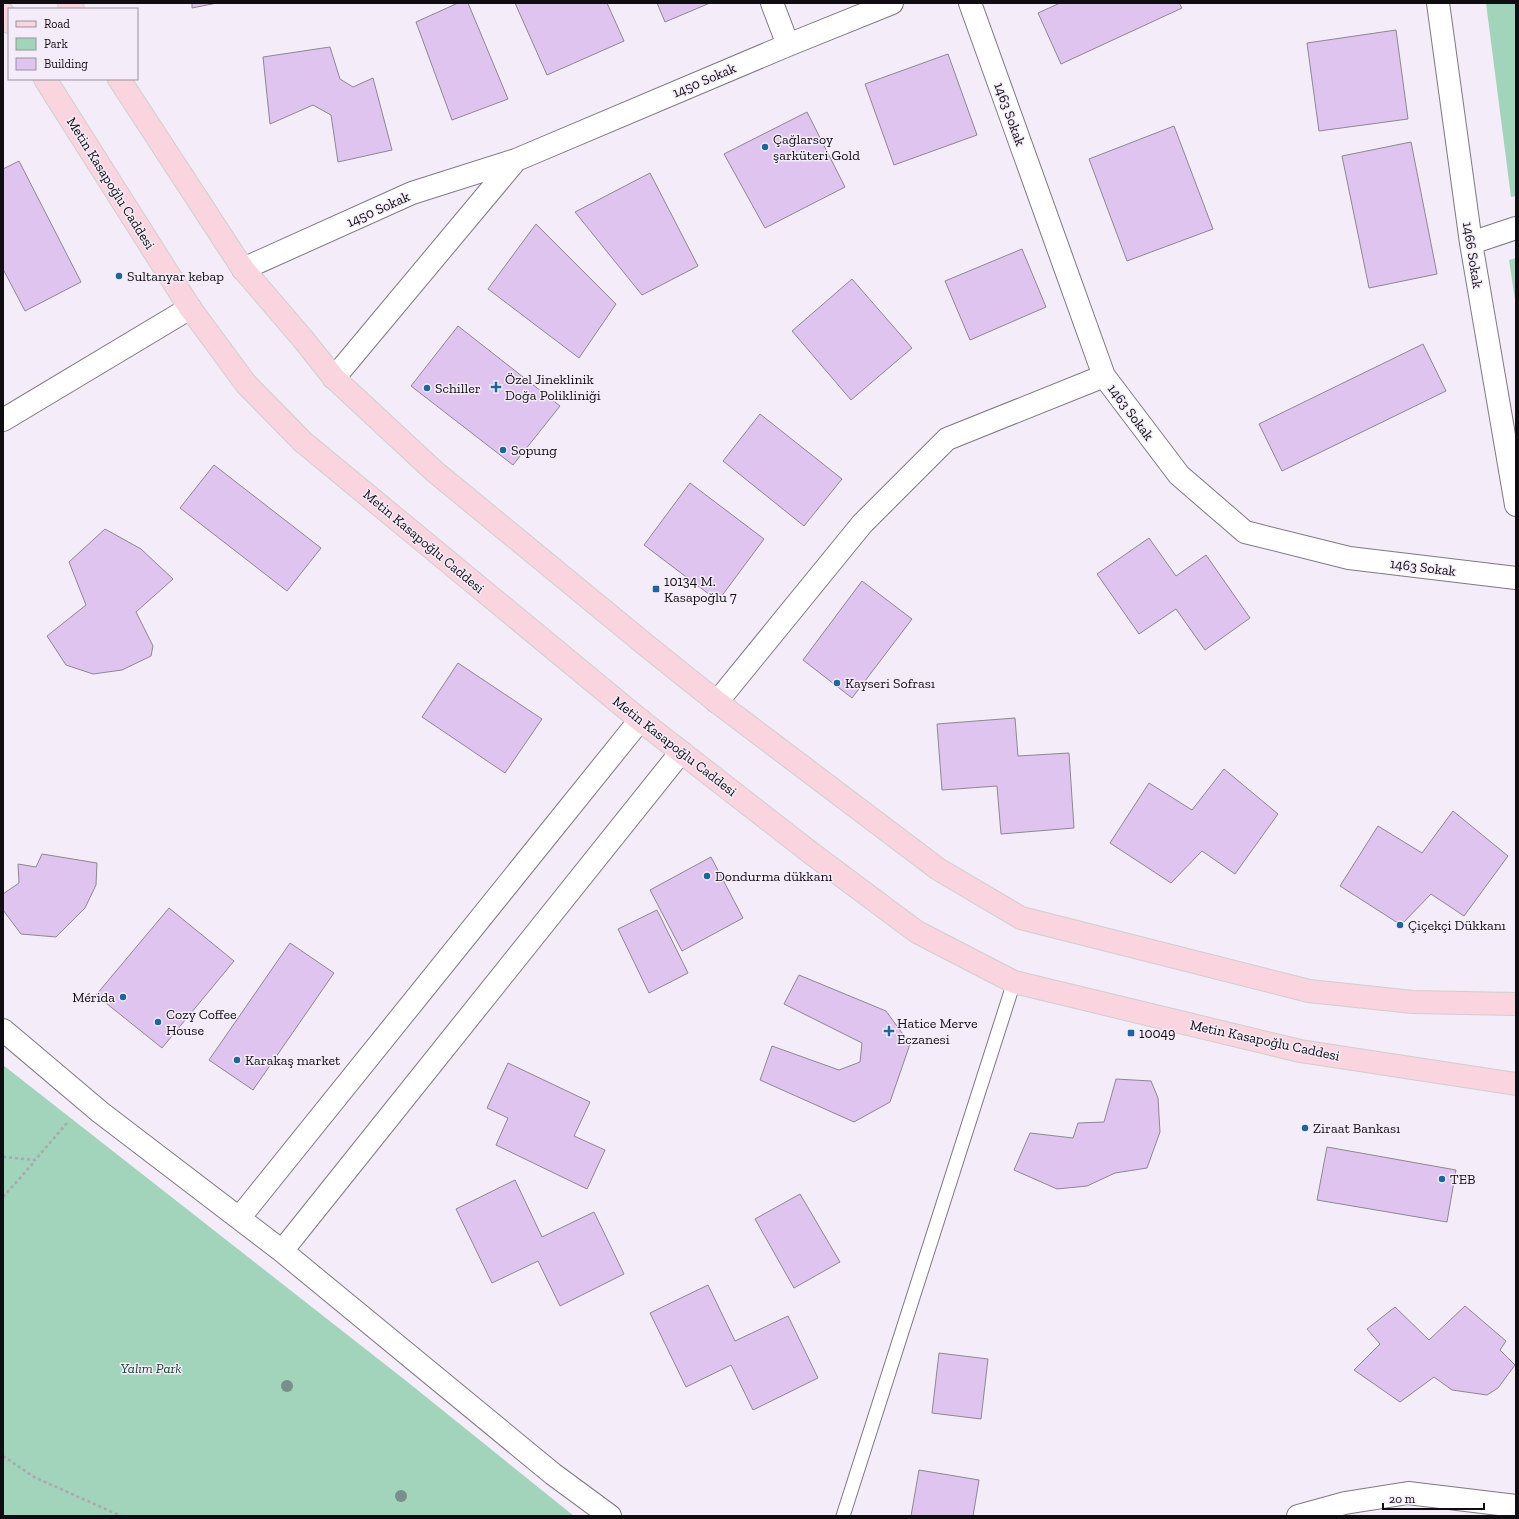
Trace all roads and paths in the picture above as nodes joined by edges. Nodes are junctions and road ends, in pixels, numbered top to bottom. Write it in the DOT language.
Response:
graph roads {
  1 [pos="772,3"];
  2 [pos="892,3"];
  3 [pos="970,3"];
  4 [pos="1438,3"];
  5 [pos="788,45"];
  6 [pos="46,80"];
  7 [pos="120,80"];
  8 [pos="516,160"];
  9 [pos="1516,228"];
  10 [pos="1471,243"];
  11 [pos="243,269"];
  12 [pos="190,308"];
  13 [pos="1104,376"];
  14 [pos="334,378"];
  15 [pos="3,420"];
  16 [pos="1516,505"];
  17 [pos="1516,578"];
  18 [pos="717,702"];
  19 [pos="640,720"];
  20 [pos="681,752"];
  21 [pos="1014,982"];
  22 [pos="1516,1004"];
  23 [pos="3,1030"];
  24 [pos="1516,1084"];
  25 [pos="100,1112"];
  26 [pos="3,1157"];
  27 [pos="35,1160"];
  28 [pos="3,1197"];
  29 [pos="240,1217"];
  30 [pos="282,1251"];
  31 [pos="3,1456"];
  32 [pos="1516,1506"];
  33 [pos="121,1516"];
  34 [pos="610,1516"];
  35 [pos="843,1516"];
  36 [pos="1298,1516"];
  1 -- 5 [label="street"];
  2 -- 5 [label="street, 1450 Sokak"];
  3 -- 13 [label="street, 1463 Sokak"];
  4 -- 10 [label="street, 1466 Sokak"];
  5 -- 8 [label="street, 1450 Sokak"];
  6 -- 12 [label="main road, Metin Kasapoğlu Caddesi"];
  7 -- 11 [label="main road"];
  8 -- 11 [label="street, 1450 Sokak"];
  8 -- 14 [label="street, 1450 Sokak"];
  9 -- 10 [label="street"];
  10 -- 16 [label="street, 1466 Sokak"];
  11 -- 14 [label="main road"];
  12 -- 15 [label="street"];
  12 -- 19 [label="main road, Metin Kasapoğlu Caddesi"];
  13 -- 17 [label="street, 1463 Sokak"];
  13 -- 18 [label="street"];
  14 -- 18 [label="main road"];
  18 -- 22 [label="main road"];
  19 -- 20 [label="main road, Metin Kasapoğlu Caddesi"];
  19 -- 29 [label="street"];
  20 -- 21 [label="main road, Metin Kasapoğlu Caddesi"];
  20 -- 30 [label="street"];
  21 -- 24 [label="main road, Metin Kasapoğlu Caddesi"];
  21 -- 35 [label="lane"];
  23 -- 25 [label="street"];
  25 -- 27 [label="path"];
  25 -- 29 [label="street"];
  26 -- 27 [label="path"];
  27 -- 28 [label="path"];
  29 -- 30 [label="street"];
  30 -- 34 [label="street"];
  31 -- 33 [label="path"];
  32 -- 36 [label="street"];
}
